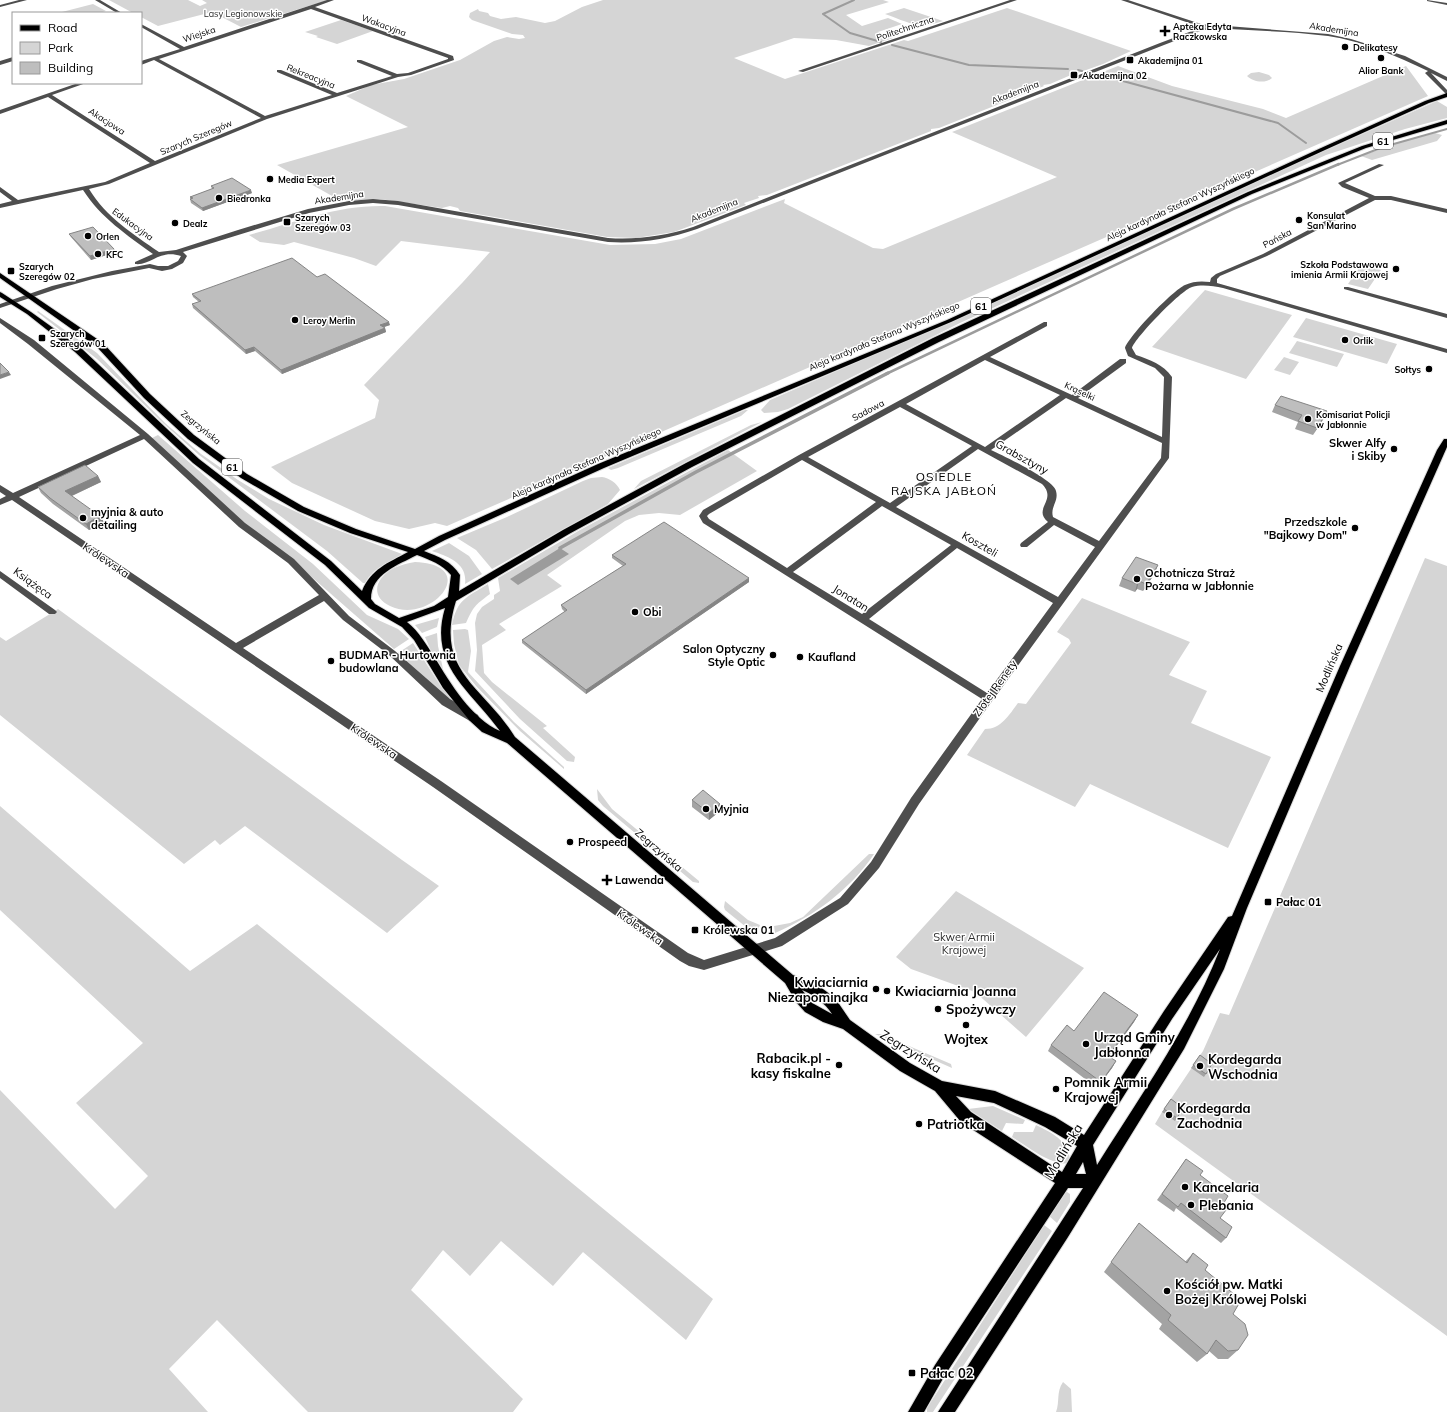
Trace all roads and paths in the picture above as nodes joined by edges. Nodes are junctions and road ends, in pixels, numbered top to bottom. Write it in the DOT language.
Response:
graph roads {
  1 [pos="25,0"];
  2 [pos="97,0"];
  3 [pos="332,0"];
  4 [pos="1015,0"];
  5 [pos="1123,0"];
  6 [pos="1429,0"];
  7 [pos="1447,4"];
  8 [pos="0,6"];
  9 [pos="311,7"];
  10 [pos="118,12"];
  11 [pos="142,26"];
  12 [pos="1201,27"];
  13 [pos="184,49"];
  14 [pos="451,56"];
  15 [pos="12,59"];
  16 [pos="155,59"];
  17 [pos="359,61"];
  18 [pos="0,63"];
  19 [pos="142,63"];
  20 [pos="1423,68"];
  21 [pos="279,71"];
  22 [pos="801,71"];
  23 [pos="397,76"];
  24 [pos="1447,80"];
  25 [pos="80,84"];
  26 [pos="1447,94"];
  27 [pos="48,95"];
  28 [pos="337,95"];
  29 [pos="0,112"];
  30 [pos="265,118"];
  31 [pos="1447,122"];
  32 [pos="155,164"];
  33 [pos="1381,165"];
  34 [pos="85,188"];
  35 [pos="0,189"];
  36 [pos="1374,198"];
  37 [pos="17,202"];
  38 [pos="0,206"];
  39 [pos="1447,211"];
  40 [pos="209,242"];
  41 [pos="177,252"];
  42 [pos="158,254"];
  43 [pos="184,256"];
  44 [pos="149,263"];
  45 [pos="0,275"];
  46 [pos="1213,284"];
  47 [pos="1346,288"];
  48 [pos="0,294"];
  49 [pos="30,296"];
  50 [pos="12,301"];
  51 [pos="0,306"];
  52 [pos="1447,316"];
  53 [pos="0,320"];
  54 [pos="1044,324"];
  55 [pos="1447,351"];
  56 [pos="985,357"];
  57 [pos="1123,361"];
  58 [pos="1069,397"];
  59 [pos="900,404"];
  60 [pos="145,436"];
  61 [pos="1447,441"];
  62 [pos="1166,442"];
  63 [pos="978,446"];
  64 [pos="986,450"];
  65 [pos="802,456"];
  66 [pos="0,488"];
  67 [pos="13,496"];
  68 [pos="0,502"];
  69 [pos="886,504"];
  70 [pos="703,516"];
  71 [pos="1053,522"];
  72 [pos="957,544"];
  73 [pos="1024,545"];
  74 [pos="1101,546"];
  75 [pos="415,552"];
  76 [pos="788,572"];
  77 [pos="0,574"];
  78 [pos="325,596"];
  79 [pos="453,598"];
  80 [pos="366,599"];
  81 [pos="1059,602"];
  82 [pos="52,612"];
  83 [pos="862,619"];
  84 [pos="399,621"];
  85 [pos="236,648"];
  86 [pos="988,698"];
  87 [pos="474,718"];
  88 [pos="511,740"];
  89 [pos="1241,908"];
  90 [pos="755,950"];
  91 [pos="789,979"];
  92 [pos="846,1024"];
  93 [pos="940,1087"];
  94 [pos="1086,1144"];
  95 [pos="1064,1181"];
  96 [pos="1094,1181"];
  97 [pos="916,1412"];
  98 [pos="946,1412"];
  1 -- 8 [label="street"];
  2 -- 10 [label="street"];
  3 -- 9 [label="street, Wiejska"];
  4 -- 22 [label="street, Politechniczna"];
  5 -- 12 [label="street"];
  6 -- 7 [label="street"];
  9 -- 13 [label="street, Wiejska"];
  9 -- 14 [label="street, Wakacyjna"];
  11 -- 13 [label="street"];
  12 -- 20 [label="street, Akademijna"];
  12 -- 40 [label="street, Akademijna"];
  13 -- 16 [label="street, Wiejska"];
  14 -- 23 [label="street, Szarych Szeregów"];
  15 -- 18 [label="street"];
  16 -- 19 [label="street, Wiejska"];
  16 -- 30 [label="street"];
  17 -- 23 [label="street"];
  20 -- 24 [label="street, Akademijna"];
  20 -- 26 [label="street, Akademijna"];
  21 -- 28 [label="street, Rekreacyjna"];
  23 -- 28 [label="street, Szarych Szeregów"];
  25 -- 27 [label="street"];
  26 -- 75 [label="main road, Aleja kardynała Stefana Wyszyńskiego / 61"];
  27 -- 29 [label="street"];
  27 -- 32 [label="street, Akacjowa"];
  28 -- 30 [label="street, Szarych Szeregów"];
  30 -- 32 [label="street, Szarych Szeregów"];
  31 -- 79 [label="main road, Aleja kardynała Stefana Wyszyńskiego / 61"];
  32 -- 34 [label="street, Szarych Szeregów"];
  33 -- 36 [label="street, Pańska"];
  34 -- 37 [label="street, Szarych Szeregów"];
  34 -- 42 [label="street, Edukacyjna"];
  35 -- 37 [label="street"];
  36 -- 39 [label="street, Pańska"];
  36 -- 46 [label="street, Pańska"];
  37 -- 38 [label="street, Szarych Szeregów"];
  40 -- 41 [label="street, Akademijna"];
  40 -- 43 [label="street, Akademijna"];
  41 -- 42 [label="street, Akademijna"];
  41 -- 43 [label="street"];
  42 -- 44 [label="street"];
  43 -- 44 [label="street, Akademijna"];
  44 -- 49 [label="street"];
  45 -- 49 [label="main road, Zegrzyńska / 61"];
  46 -- 55 [label="street"];
  46 -- 62 [label="street, Złotej Renety"];
  47 -- 52 [label="street"];
  48 -- 50 [label="main road, 61"];
  49 -- 50 [label="street"];
  49 -- 75 [label="main road, Zegrzyńska / 61"];
  50 -- 51 [label="street"];
  50 -- 80 [label="main road, 61"];
  53 -- 60 [label="street"];
  54 -- 56 [label="street, Sadowa"];
  56 -- 58 [label="street, Krąselki"];
  56 -- 59 [label="street, Sadowa"];
  57 -- 58 [label="street"];
  58 -- 62 [label="street, Krąselki"];
  58 -- 64 [label="street"];
  59 -- 63 [label="street, Grabsztyny"];
  59 -- 65 [label="street, Sadowa"];
  60 -- 67 [label="street"];
  60 -- 78 [label="street"];
  61 -- 89 [label="main road, Modlińska"];
  62 -- 74 [label="street, Złotej Renety"];
  63 -- 64 [label="street, Grabsztyny"];
  63 -- 69 [label="street"];
  64 -- 71 [label="street, Grabsztyny"];
  65 -- 69 [label="street, Koszteli"];
  65 -- 70 [label="street, Sadowa"];
  66 -- 67 [label="street, Królewska"];
  67 -- 68 [label="street"];
  67 -- 85 [label="street, Królewska"];
  69 -- 72 [label="street, Koszteli"];
  69 -- 76 [label="street"];
  70 -- 76 [label="street, Jonatan"];
  71 -- 73 [label="street"];
  71 -- 74 [label="street"];
  72 -- 81 [label="street, Koszteli"];
  72 -- 83 [label="street"];
  74 -- 81 [label="street, Złotej Renety"];
  75 -- 79 [label="main road"];
  75 -- 80 [label="main road"];
  76 -- 83 [label="street, Jonatan"];
  77 -- 82 [label="street, Książęca"];
  78 -- 85 [label="street"];
  78 -- 87 [label="street"];
  79 -- 84 [label="main road, 61"];
  79 -- 88 [label="main road, Zegrzyńska"];
  80 -- 84 [label="main road"];
  81 -- 86 [label="street, Złotej Renety"];
  83 -- 86 [label="street, Jonatan"];
  84 -- 87 [label="main road, Zegrzyńska"];
  85 -- 90 [label="street, Królewska"];
  86 -- 90 [label="street, Złotej Renety"];
  87 -- 88 [label="main road, Zegrzyńska"];
  88 -- 90 [label="main road, Zegrzyńska"];
  89 -- 94 [label="main road, Modlińska"];
  89 -- 96 [label="main road, Modlińska"];
  90 -- 91 [label="main road, Zegrzyńska"];
  91 -- 92 [label="main road, Zegrzyńska"];
  91 -- 92 [label="main road, Zegrzyńska"];
  92 -- 93 [label="main road, Zegrzyńska"];
  93 -- 94 [label="main road, Zegrzyńska"];
  93 -- 95 [label="main road, Zegrzyńska"];
  94 -- 95 [label="main road, Modlińska"];
  94 -- 96 [label="main road"];
  95 -- 96 [label="main road"];
  95 -- 97 [label="main road, Modlińska"];
  96 -- 98 [label="main road, Modlińska"];
}
